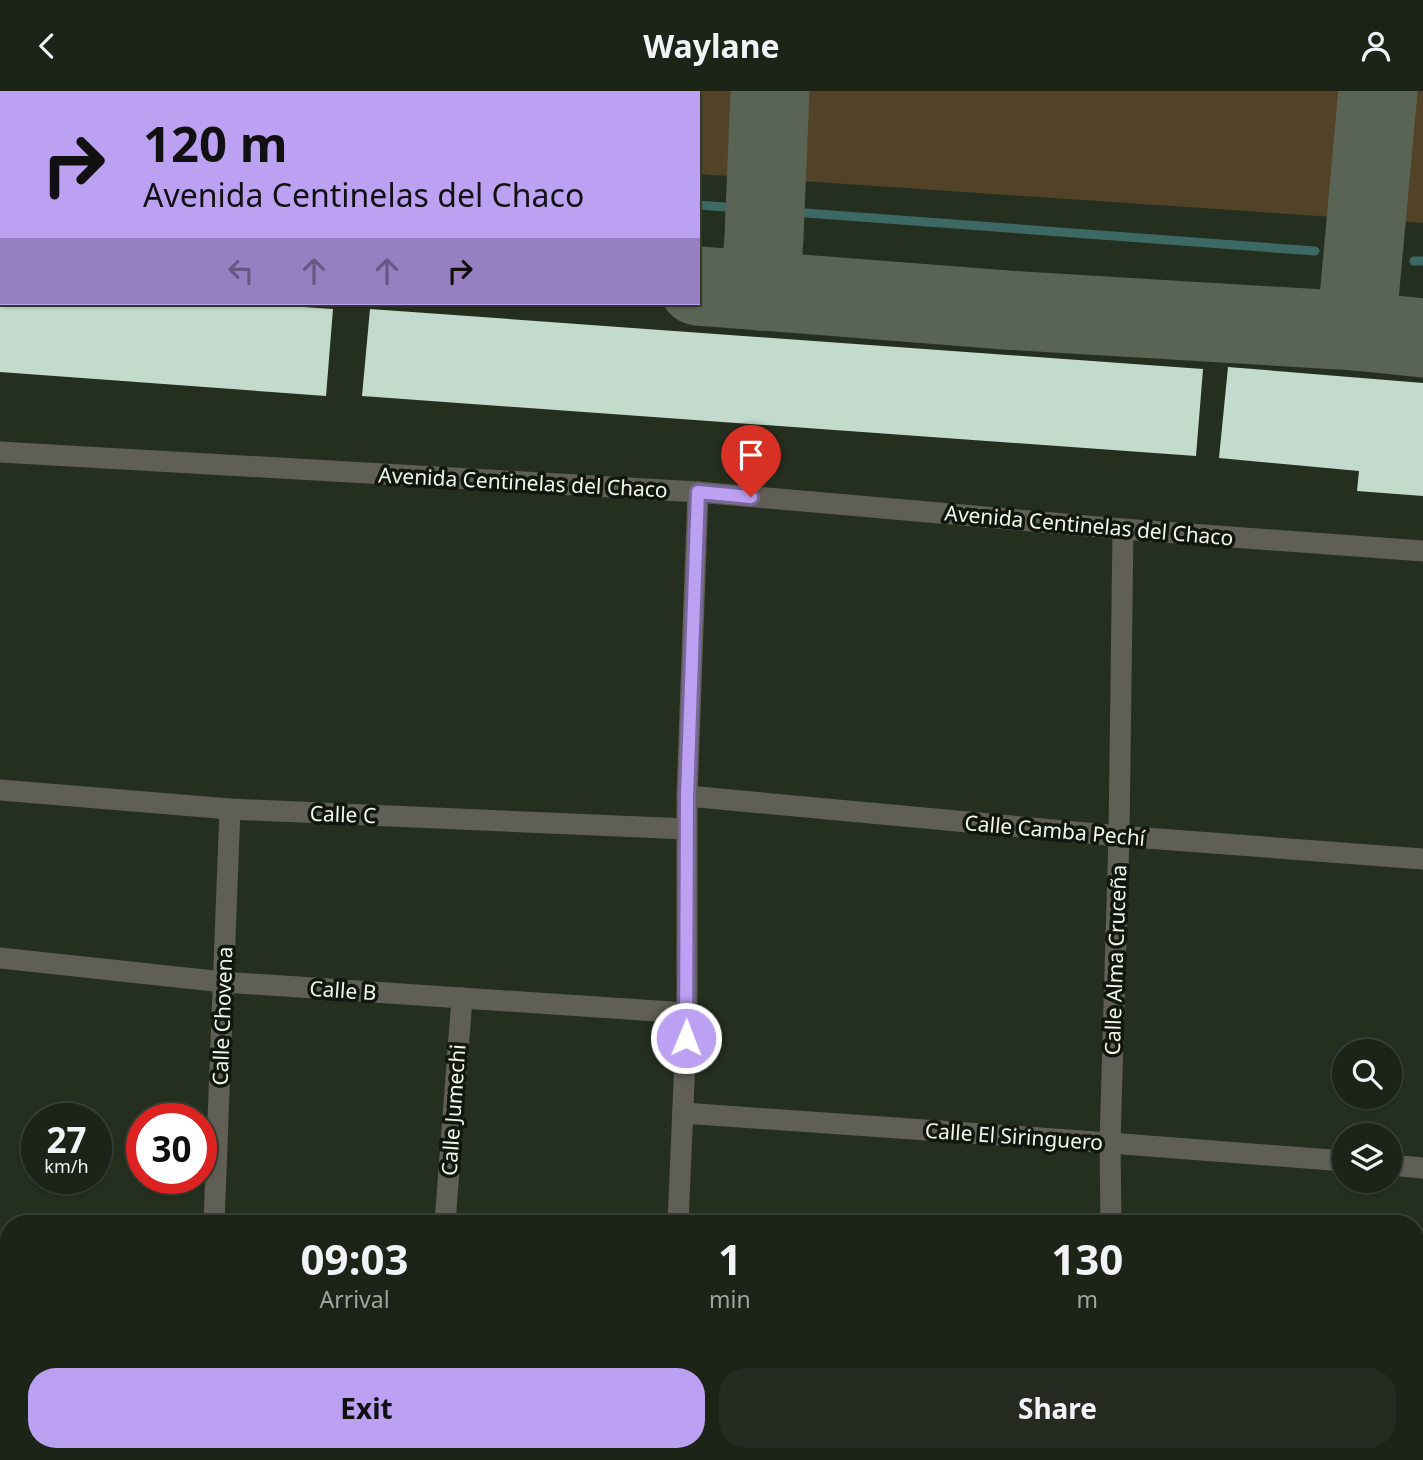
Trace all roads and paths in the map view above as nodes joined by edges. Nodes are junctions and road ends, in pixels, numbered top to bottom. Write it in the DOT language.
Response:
graph roads {
  1 [pos="0,452"];
  2 [pos="698,492"];
  3 [pos="1123,529"];
  4 [pos="1423,551"];
  5 [pos="0,790"];
  6 [pos="687,796"];
  7 [pos="230,809"];
  8 [pos="687,829"];
  9 [pos="1119,837"];
  10 [pos="1423,859"];
  11 [pos="0,958"];
  12 [pos="223,982"];
  13 [pos="462,998"];
  14 [pos="687,1013"];
  15 [pos="683,1112"];
  16 [pos="1110,1143"];
  17 [pos="1332,1160"];
  18 [pos="1402,1166"];
  19 [pos="1423,1168"];
  20 [pos="214,1215"];
  21 [pos="446,1215"];
  22 [pos="678,1215"];
  23 [pos="1111,1215"];
  1 -- 2 [label="street, Avenida Centinelas del Chaco"];
  2 -- 3 [label="street, Avenida Centinelas del Chaco"];
  2 -- 6 [label="street"];
  3 -- 4 [label="street, Avenida Centinelas del Chaco"];
  3 -- 9 [label="street, Calle Alma Cruceña"];
  5 -- 7 [label="street, Calle C"];
  6 -- 8 [label="street"];
  6 -- 9 [label="street, Calle Camba Pechí"];
  7 -- 8 [label="street, Calle C"];
  7 -- 12 [label="street, Calle Chovena"];
  8 -- 14 [label="street"];
  9 -- 10 [label="street, Calle Camba Pechí"];
  9 -- 16 [label="street, Calle Alma Cruceña"];
  11 -- 12 [label="street, Calle B"];
  12 -- 13 [label="street, Calle B"];
  12 -- 20 [label="street, Calle Chovena"];
  13 -- 14 [label="street, Calle B"];
  13 -- 21 [label="street, Calle Jumechi"];
  14 -- 15 [label="street"];
  15 -- 16 [label="street, Calle El Siringuero"];
  15 -- 22 [label="street"];
  16 -- 17 [label="street, Calle El Siringuero"];
  16 -- 23 [label="street, Calle Alma Cruceña"];
  18 -- 19 [label="street"];
}
